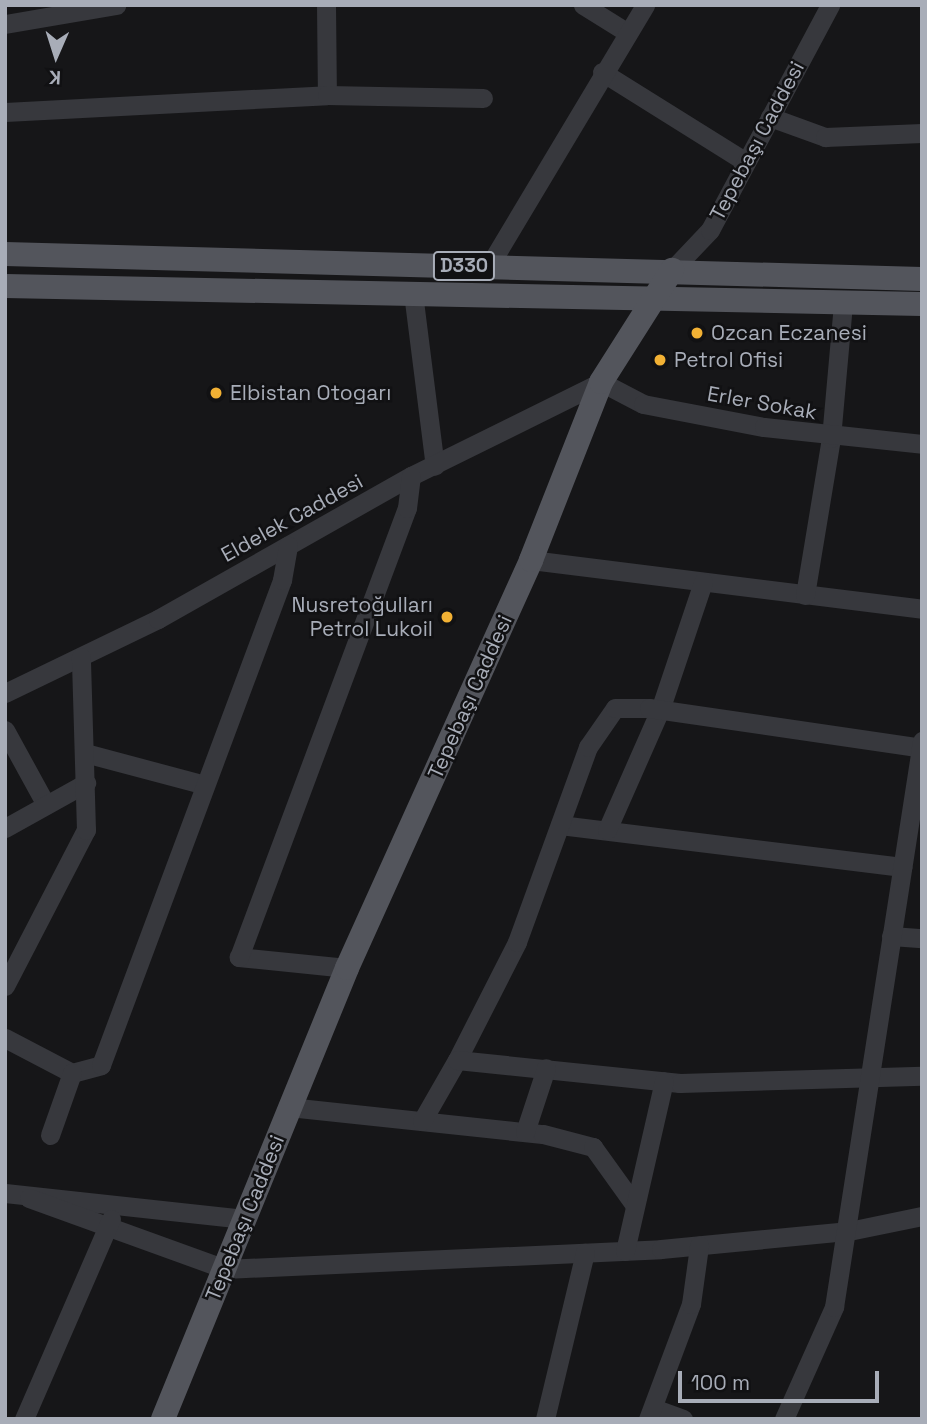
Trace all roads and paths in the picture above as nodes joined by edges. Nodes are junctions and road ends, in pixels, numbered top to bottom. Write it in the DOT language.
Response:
graph roads {
  1 [pos="116,5"];
  2 [pos="326,5"];
  3 [pos="583,5"];
  4 [pos="645,5"];
  5 [pos="830,5"];
  6 [pos="5,24"];
  7 [pos="628,33"];
  8 [pos="602,72"];
  9 [pos="327,95"];
  10 [pos="483,98"];
  11 [pos="5,112"];
  12 [pos="770,117"];
  13 [pos="922,133"];
  14 [pos="746,162"];
  15 [pos="5,254"];
  16 [pos="489,266"];
  17 [pos="672,270"];
  18 [pos="922,279"];
  19 [pos="5,286"];
  20 [pos="413,293"];
  21 [pos="657,296"];
  22 [pos="843,303"];
  23 [pos="922,304"];
  24 [pos="601,383"];
  25 [pos="831,438"];
  26 [pos="922,444"];
  27 [pos="435,466"];
  28 [pos="411,476"];
  29 [pos="288,546"];
  30 [pos="531,560"];
  31 [pos="704,582"];
  32 [pos="805,595"];
  33 [pos="922,609"];
  34 [pos="81,657"];
  35 [pos="5,693"];
  36 [pos="660,710"];
  37 [pos="5,730"];
  38 [pos="921,745"];
  39 [pos="85,753"];
  40 [pos="86,783"];
  41 [pos="205,785"];
  42 [pos="46,805"];
  43 [pos="559,825"];
  44 [pos="5,828"];
  45 [pos="607,830"];
  46 [pos="902,867"];
  47 [pos="891,936"];
  48 [pos="922,938"];
  49 [pos="347,968"];
  50 [pos="5,986"];
  51 [pos="5,1038"];
  52 [pos="457,1059"];
  53 [pos="546,1068"];
  54 [pos="72,1073"];
  55 [pos="869,1076"];
  56 [pos="922,1076"];
  57 [pos="664,1081"];
  58 [pos="289,1108"];
  59 [pos="422,1121"];
  60 [pos="525,1132"];
  61 [pos="50,1135"];
  62 [pos="5,1193"];
  63 [pos="29,1198"];
  64 [pos="634,1204"];
  65 [pos="116,1205"];
  66 [pos="922,1216"];
  67 [pos="245,1219"];
  68 [pos="107,1228"];
  69 [pos="849,1231"];
  70 [pos="699,1246"];
  71 [pos="625,1251"];
  72 [pos="585,1253"];
  73 [pos="225,1269"];
  74 [pos="650,1413"];
  75 [pos="24,1419"];
  76 [pos="163,1419"];
  77 [pos="545,1419"];
  78 [pos="682,1419"];
  79 [pos="783,1419"];
  1 -- 6 [label="street"];
  2 -- 9 [label="street"];
  3 -- 7 [label="street"];
  4 -- 7 [label="street"];
  5 -- 12 [label="street, Tepebaşı Caddesi"];
  7 -- 8 [label="street"];
  8 -- 14 [label="street"];
  8 -- 16 [label="street"];
  9 -- 10 [label="street"];
  9 -- 11 [label="street"];
  12 -- 13 [label="street"];
  12 -- 14 [label="street, Tepebaşı Caddesi"];
  14 -- 17 [label="street, Tepebaşı Caddesi"];
  15 -- 16 [label="main road, D330"];
  16 -- 17 [label="main road, D330"];
  17 -- 18 [label="main road, D330"];
  17 -- 21 [label="main road, Tepebaşı Caddesi"];
  19 -- 20 [label="main road, D330"];
  20 -- 21 [label="main road, D330"];
  20 -- 27 [label="street"];
  21 -- 22 [label="main road, D330"];
  21 -- 24 [label="main road, Tepebaşı Caddesi"];
  22 -- 23 [label="main road, D330"];
  22 -- 25 [label="street"];
  24 -- 25 [label="street, Erler Sokak"];
  24 -- 27 [label="street, Eldelek Caddesi"];
  24 -- 30 [label="main road, Tepebaşı Caddesi"];
  25 -- 26 [label="street, Erler Sokak"];
  25 -- 32 [label="street"];
  27 -- 28 [label="street, Eldelek Caddesi"];
  28 -- 29 [label="street, Eldelek Caddesi"];
  28 -- 49 [label="street"];
  29 -- 34 [label="street, Eldelek Caddesi"];
  29 -- 41 [label="street"];
  30 -- 31 [label="street"];
  30 -- 49 [label="main road, Tepebaşı Caddesi"];
  31 -- 32 [label="street"];
  31 -- 36 [label="street"];
  32 -- 33 [label="street"];
  34 -- 35 [label="street, Eldelek Caddesi"];
  34 -- 39 [label="street"];
  36 -- 38 [label="street"];
  36 -- 43 [label="street"];
  36 -- 45 [label="street"];
  37 -- 42 [label="street"];
  38 -- 46 [label="street"];
  39 -- 40 [label="street"];
  39 -- 41 [label="street"];
  40 -- 42 [label="street"];
  40 -- 50 [label="street"];
  41 -- 54 [label="street"];
  42 -- 44 [label="street"];
  43 -- 45 [label="street"];
  43 -- 52 [label="street"];
  45 -- 46 [label="street"];
  46 -- 47 [label="street"];
  47 -- 48 [label="street"];
  47 -- 55 [label="street"];
  49 -- 58 [label="main road, Tepebaşı Caddesi"];
  51 -- 54 [label="street"];
  52 -- 53 [label="street"];
  52 -- 59 [label="street"];
  53 -- 57 [label="street"];
  53 -- 60 [label="street"];
  54 -- 61 [label="street"];
  55 -- 56 [label="street"];
  55 -- 57 [label="street"];
  55 -- 69 [label="street"];
  57 -- 64 [label="street"];
  58 -- 59 [label="street"];
  58 -- 67 [label="main road, Tepebaşı Caddesi"];
  59 -- 60 [label="street"];
  60 -- 64 [label="street"];
  62 -- 63 [label="street"];
  63 -- 65 [label="street"];
  63 -- 68 [label="street"];
  64 -- 71 [label="street"];
  65 -- 67 [label="street"];
  65 -- 68 [label="street"];
  66 -- 69 [label="street"];
  67 -- 73 [label="main road, Tepebaşı Caddesi"];
  68 -- 73 [label="street"];
  68 -- 75 [label="street"];
  69 -- 70 [label="street"];
  69 -- 79 [label="street"];
  70 -- 71 [label="street"];
  70 -- 74 [label="street"];
  71 -- 72 [label="street"];
  72 -- 73 [label="street"];
  72 -- 77 [label="street"];
  73 -- 76 [label="main road, Tepebaşı Caddesi"];
  74 -- 78 [label="street"];
}
